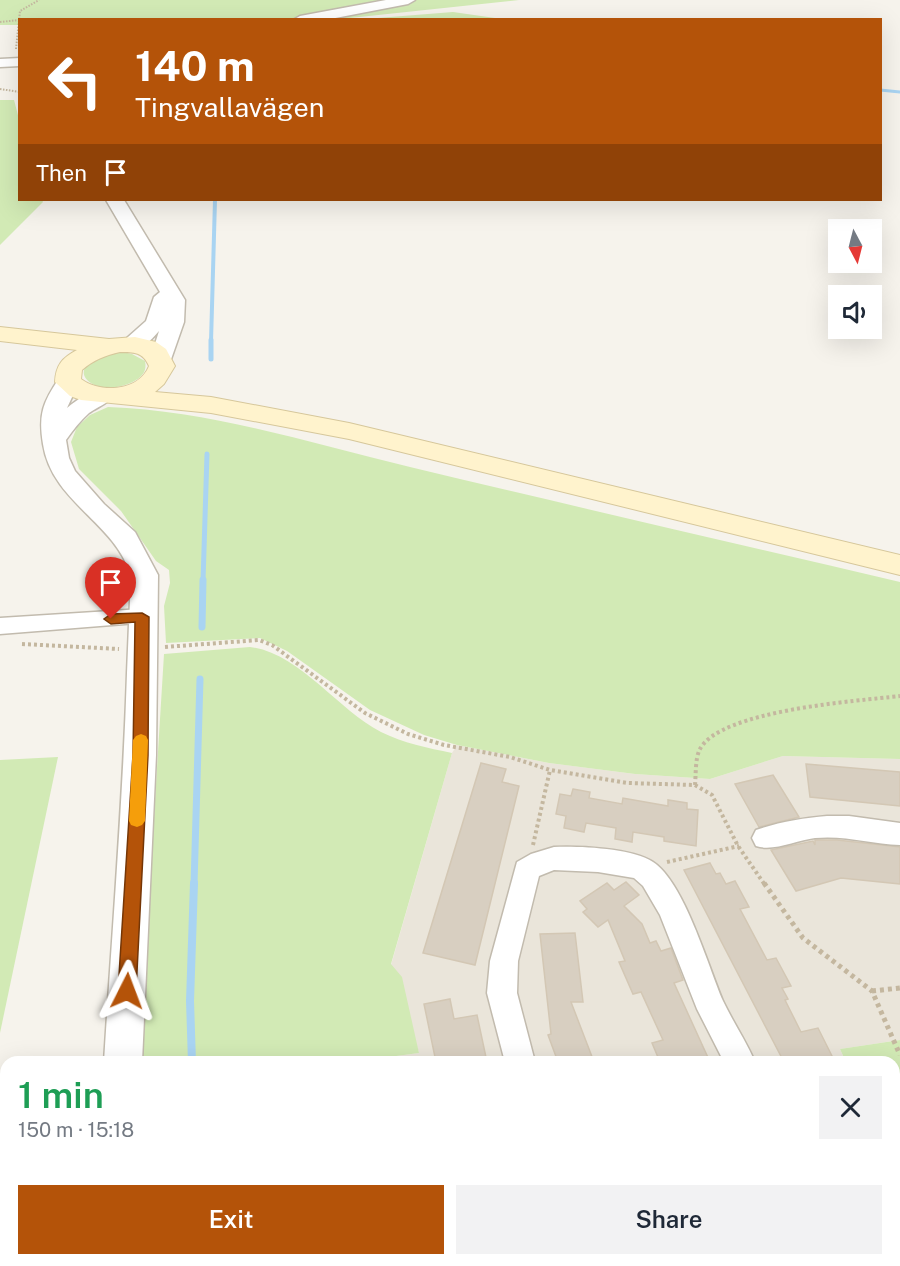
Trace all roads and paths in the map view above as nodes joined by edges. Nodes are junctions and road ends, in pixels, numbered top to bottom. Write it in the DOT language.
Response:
graph roads {
  1 [pos="39,0"];
  2 [pos="408,0"];
  3 [pos="19,18"];
  4 [pos="311,18"];
  5 [pos="18,20"];
  6 [pos="0,22"];
  7 [pos="18,28"];
  8 [pos="9,62"];
  9 [pos="0,89"];
  10 [pos="18,92"];
  11 [pos="116,201"];
  12 [pos="166,286"];
  13 [pos="0,334"];
  14 [pos="118,346"];
  15 [pos="0,347"];
  16 [pos="161,366"];
  17 [pos="69,375"];
  18 [pos="111,395"];
  19 [pos="54,440"];
  20 [pos="900,553"];
  21 [pos="900,565"];
  22 [pos="5,629"];
  23 [pos="143,633"];
  24 [pos="900,696"];
  25 [pos="550,770"];
  26 [pos="695,785"];
  27 [pos="900,834"];
  28 [pos="765,838"];
  29 [pos="738,846"];
  30 [pos="527,870"];
  31 [pos="644,870"];
  32 [pos="900,988"];
  33 [pos="872,991"];
  34 [pos="900,1055"];
  35 [pos="123,1056"];
  36 [pos="518,1056"];
  37 [pos="737,1056"];
  1 -- 3 [label="path"];
  2 -- 4 [label="street"];
  5 -- 6 [label="path"];
  7 -- 8 [label="path"];
  9 -- 10 [label="path"];
  11 -- 12 [label="street"];
  12 -- 14 [label="street"];
  12 -- 16 [label="street"];
  13 -- 14 [label="main road"];
  14 -- 16 [label="main road"];
  14 -- 17 [label="main road"];
  15 -- 17 [label="main road"];
  16 -- 18 [label="main road"];
  16 -- 20 [label="main road"];
  17 -- 18 [label="main road"];
  17 -- 19 [label="street"];
  18 -- 19 [label="street"];
  18 -- 21 [label="main road"];
  19 -- 23 [label="street"];
  22 -- 23 [label="street"];
  22 -- 23 [label="path"];
  23 -- 25 [label="path"];
  23 -- 35 [label="street"];
  24 -- 26 [label="path"];
  25 -- 26 [label="path"];
  25 -- 30 [label="path"];
  26 -- 29 [label="path"];
  27 -- 28 [label="street"];
  28 -- 29 [label="path"];
  29 -- 31 [label="path"];
  29 -- 33 [label="path"];
  30 -- 31 [label="street"];
  30 -- 36 [label="street"];
  31 -- 37 [label="street"];
  32 -- 33 [label="path"];
  33 -- 34 [label="path"];
}
